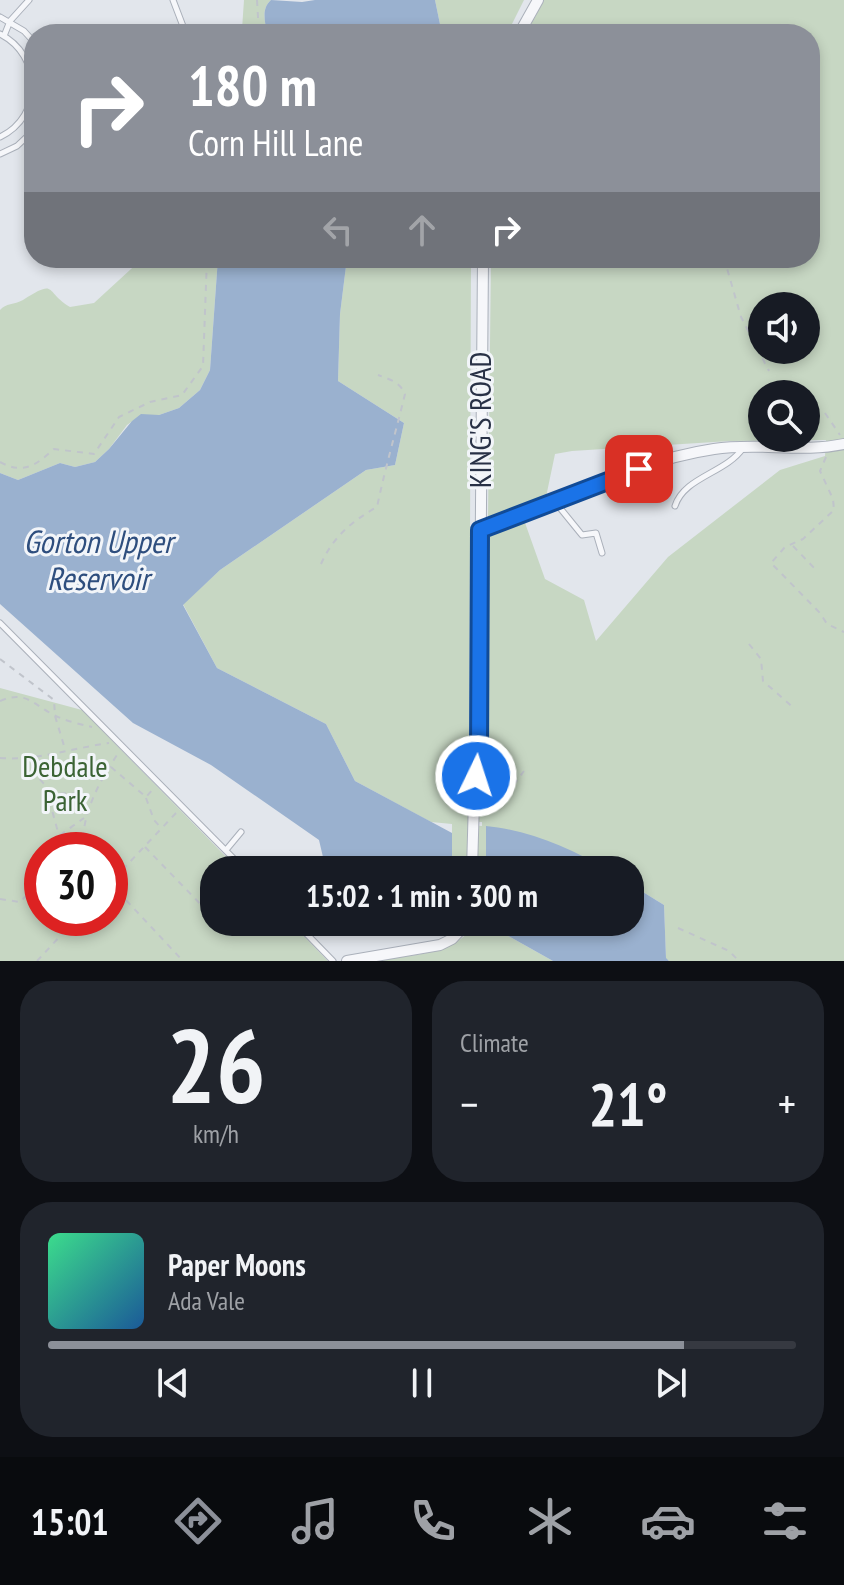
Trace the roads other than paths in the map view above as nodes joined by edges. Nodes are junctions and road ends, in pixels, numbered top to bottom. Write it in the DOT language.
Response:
graph roads {
  1 [pos="29,0"];
  2 [pos="173,0"];
  3 [pos="538,0"];
  4 [pos="0,17"];
  5 [pos="10,21"];
  6 [pos="182,24"];
  7 [pos="525,24"];
  8 [pos="24,33"];
  9 [pos="2,35"];
  10 [pos="24,54"];
  11 [pos="24,115"];
  12 [pos="0,137"];
  13 [pos="24,139"];
  14 [pos="0,154"];
  15 [pos="483,268"];
  16 [pos="842,445"];
  17 [pos="743,447"];
  18 [pos="563,498"];
  19 [pos="675,506"];
  20 [pos="480,530"];
  21 [pos="602,553"];
  22 [pos="0,623"];
  23 [pos="241,832"];
  24 [pos="226,850"];
  25 [pos="232,856"];
  26 [pos="472,856"];
  27 [pos="309,936"];
  28 [pos="455,936"];
  29 [pos="333,961"];
  30 [pos="347,961"];
  1 -- 5 [label="lane"];
  2 -- 6 [label="lane"];
  3 -- 7 [label="street"];
  4 -- 5 [label="lane"];
  5 -- 8 [label="lane"];
  5 -- 9 [label="lane"];
  9 -- 10 [label="lane"];
  11 -- 12 [label="lane"];
  13 -- 14 [label="lane"];
  15 -- 20 [label="street, KING'S ROAD"];
  16 -- 17 [label="street"];
  17 -- 18 [label="street"];
  17 -- 19 [label="lane"];
  18 -- 20 [label="street"];
  18 -- 21 [label="lane"];
  20 -- 26 [label="street, KING'S ROAD"];
  22 -- 24 [label="lane"];
  23 -- 24 [label="lane"];
  24 -- 25 [label="lane"];
  27 -- 29 [label="lane"];
  28 -- 30 [label="street"];
}
